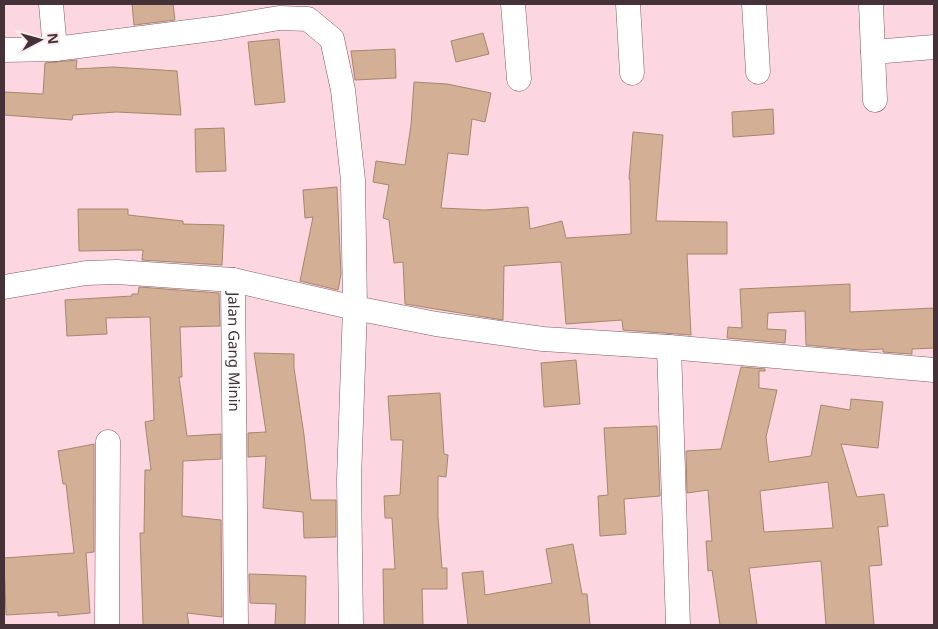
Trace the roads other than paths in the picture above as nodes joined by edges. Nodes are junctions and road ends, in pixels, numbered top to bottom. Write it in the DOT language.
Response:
graph roads {
  1 [pos="51,4"];
  2 [pos="513,4"];
  3 [pos="628,4"];
  4 [pos="754,4"];
  5 [pos="871,4"];
  6 [pos="309,11"];
  7 [pos="934,47"];
  8 [pos="55,49"];
  9 [pos="4,50"];
  10 [pos="873,52"];
  11 [pos="632,72"];
  12 [pos="758,72"];
  13 [pos="519,79"];
  14 [pos="875,100"];
  15 [pos="233,280"];
  16 [pos="4,287"];
  17 [pos="355,308"];
  18 [pos="669,347"];
  19 [pos="934,370"];
  20 [pos="108,442"];
  21 [pos="107,625"];
  22 [pos="236,625"];
  23 [pos="351,625"];
  24 [pos="678,625"];
  1 -- 8 [label="street"];
  2 -- 13 [label="street"];
  3 -- 11 [label="street"];
  4 -- 12 [label="street"];
  5 -- 10 [label="street"];
  6 -- 8 [label="street"];
  6 -- 17 [label="street"];
  7 -- 10 [label="street"];
  8 -- 9 [label="street"];
  10 -- 14 [label="street"];
  15 -- 16 [label="street, Jalan Gang Minin"];
  15 -- 17 [label="street"];
  15 -- 22 [label="street, Jalan Gang Minin"];
  17 -- 18 [label="street"];
  17 -- 23 [label="street"];
  18 -- 19 [label="street"];
  18 -- 24 [label="street"];
  20 -- 21 [label="street"];
}
